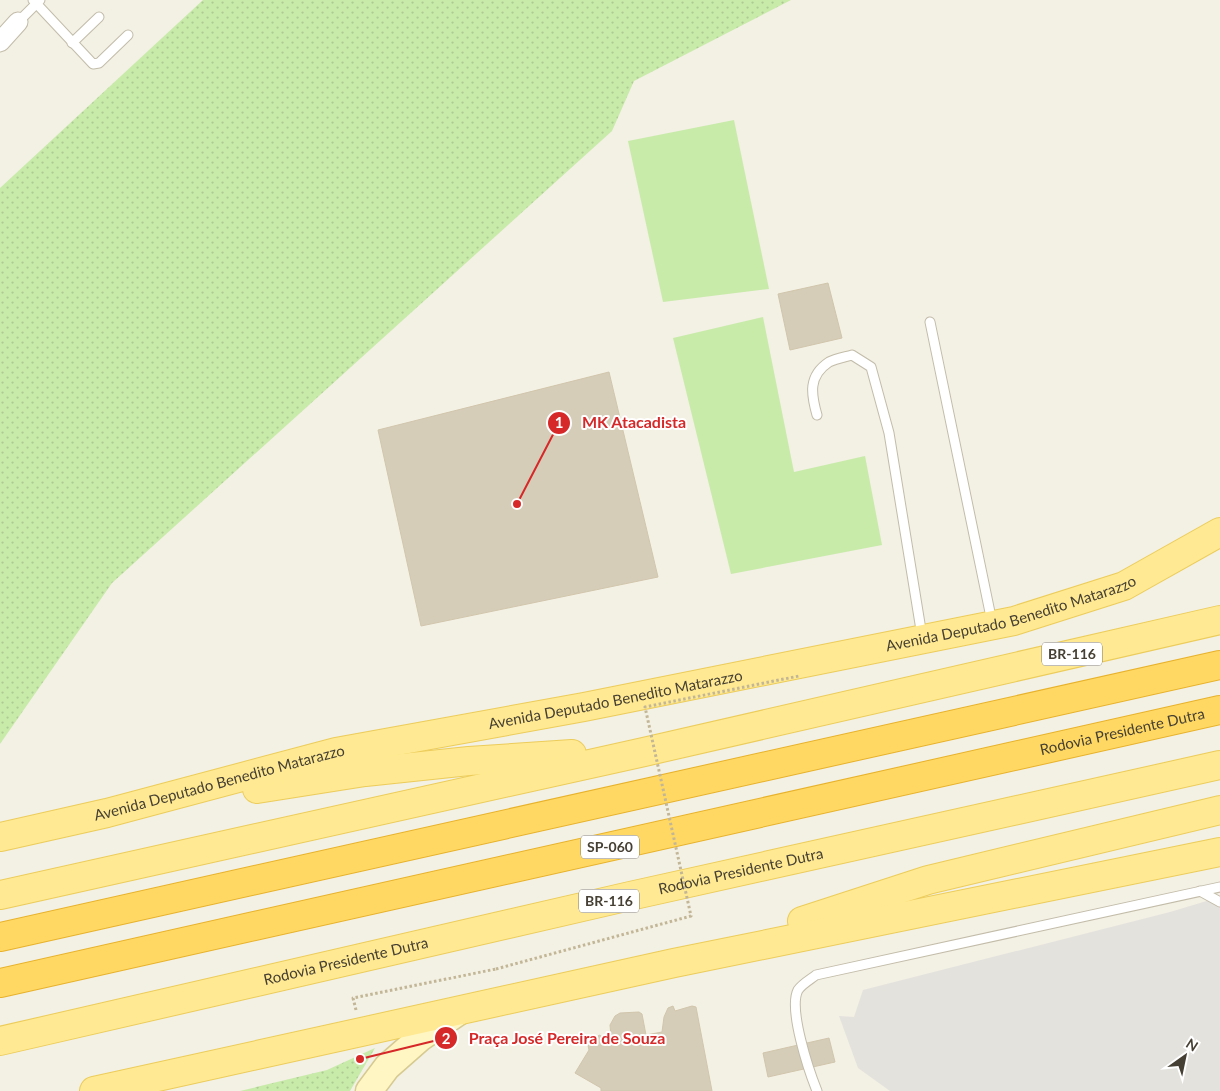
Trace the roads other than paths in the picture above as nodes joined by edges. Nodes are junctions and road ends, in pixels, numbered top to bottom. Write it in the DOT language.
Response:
graph roads {
  1 [pos="37,1"];
  2 [pos="100,17"];
  3 [pos="18,22"];
  4 [pos="128,35"];
  5 [pos="0,42"];
  6 [pos="72,43"];
  7 [pos="930,322"];
  8 [pos="817,415"];
  9 [pos="1220,532"];
  10 [pos="1220,620"];
  11 [pos="993,625"];
  12 [pos="923,639"];
  13 [pos="1220,665"];
  14 [pos="1220,710"];
  15 [pos="644,752"];
  16 [pos="1220,765"];
  17 [pos="1220,810"];
  18 [pos="107,813"];
  19 [pos="0,837"];
  20 [pos="1220,852"];
  21 [pos="1220,886"];
  22 [pos="1200,891"];
  23 [pos="0,895"];
  24 [pos="1220,902"];
  25 [pos="0,937"];
  26 [pos="674,963"];
  27 [pos="0,984"];
  28 [pos="461,1010"];
  29 [pos="0,1041"];
  30 [pos="94,1091"];
  31 [pos="369,1091"];
  32 [pos="816,1091"];
  1 -- 3 [label="lane"];
  1 -- 6 [label="lane"];
  2 -- 6 [label="lane"];
  3 -- 5 [label="street"];
  4 -- 6 [label="lane"];
  7 -- 11 [label="lane"];
  8 -- 12 [label="lane"];
  9 -- 11 [label="main road, Avenida Deputado Benedito Matarazzo"];
  10 -- 15 [label="main road, BR-116"];
  11 -- 12 [label="main road, Avenida Deputado Benedito Matarazzo"];
  12 -- 18 [label="main road, Avenida Deputado Benedito Matarazzo"];
  13 -- 25 [label="highway"];
  14 -- 27 [label="highway, Rodovia Presidente Dutra / SP-060"];
  15 -- 18 [label="main road"];
  15 -- 23 [label="main road, BR-116"];
  16 -- 29 [label="main road, Rodovia Presidente Dutra / BR-116"];
  17 -- 26 [label="main road"];
  18 -- 19 [label="main road, Avenida Deputado Benedito Matarazzo"];
  20 -- 26 [label="main road"];
  21 -- 22 [label="lane"];
  22 -- 24 [label="lane"];
  22 -- 32 [label="lane"];
  26 -- 28 [label="main road"];
  28 -- 30 [label="main road"];
  28 -- 31 [label="main road"];
}
